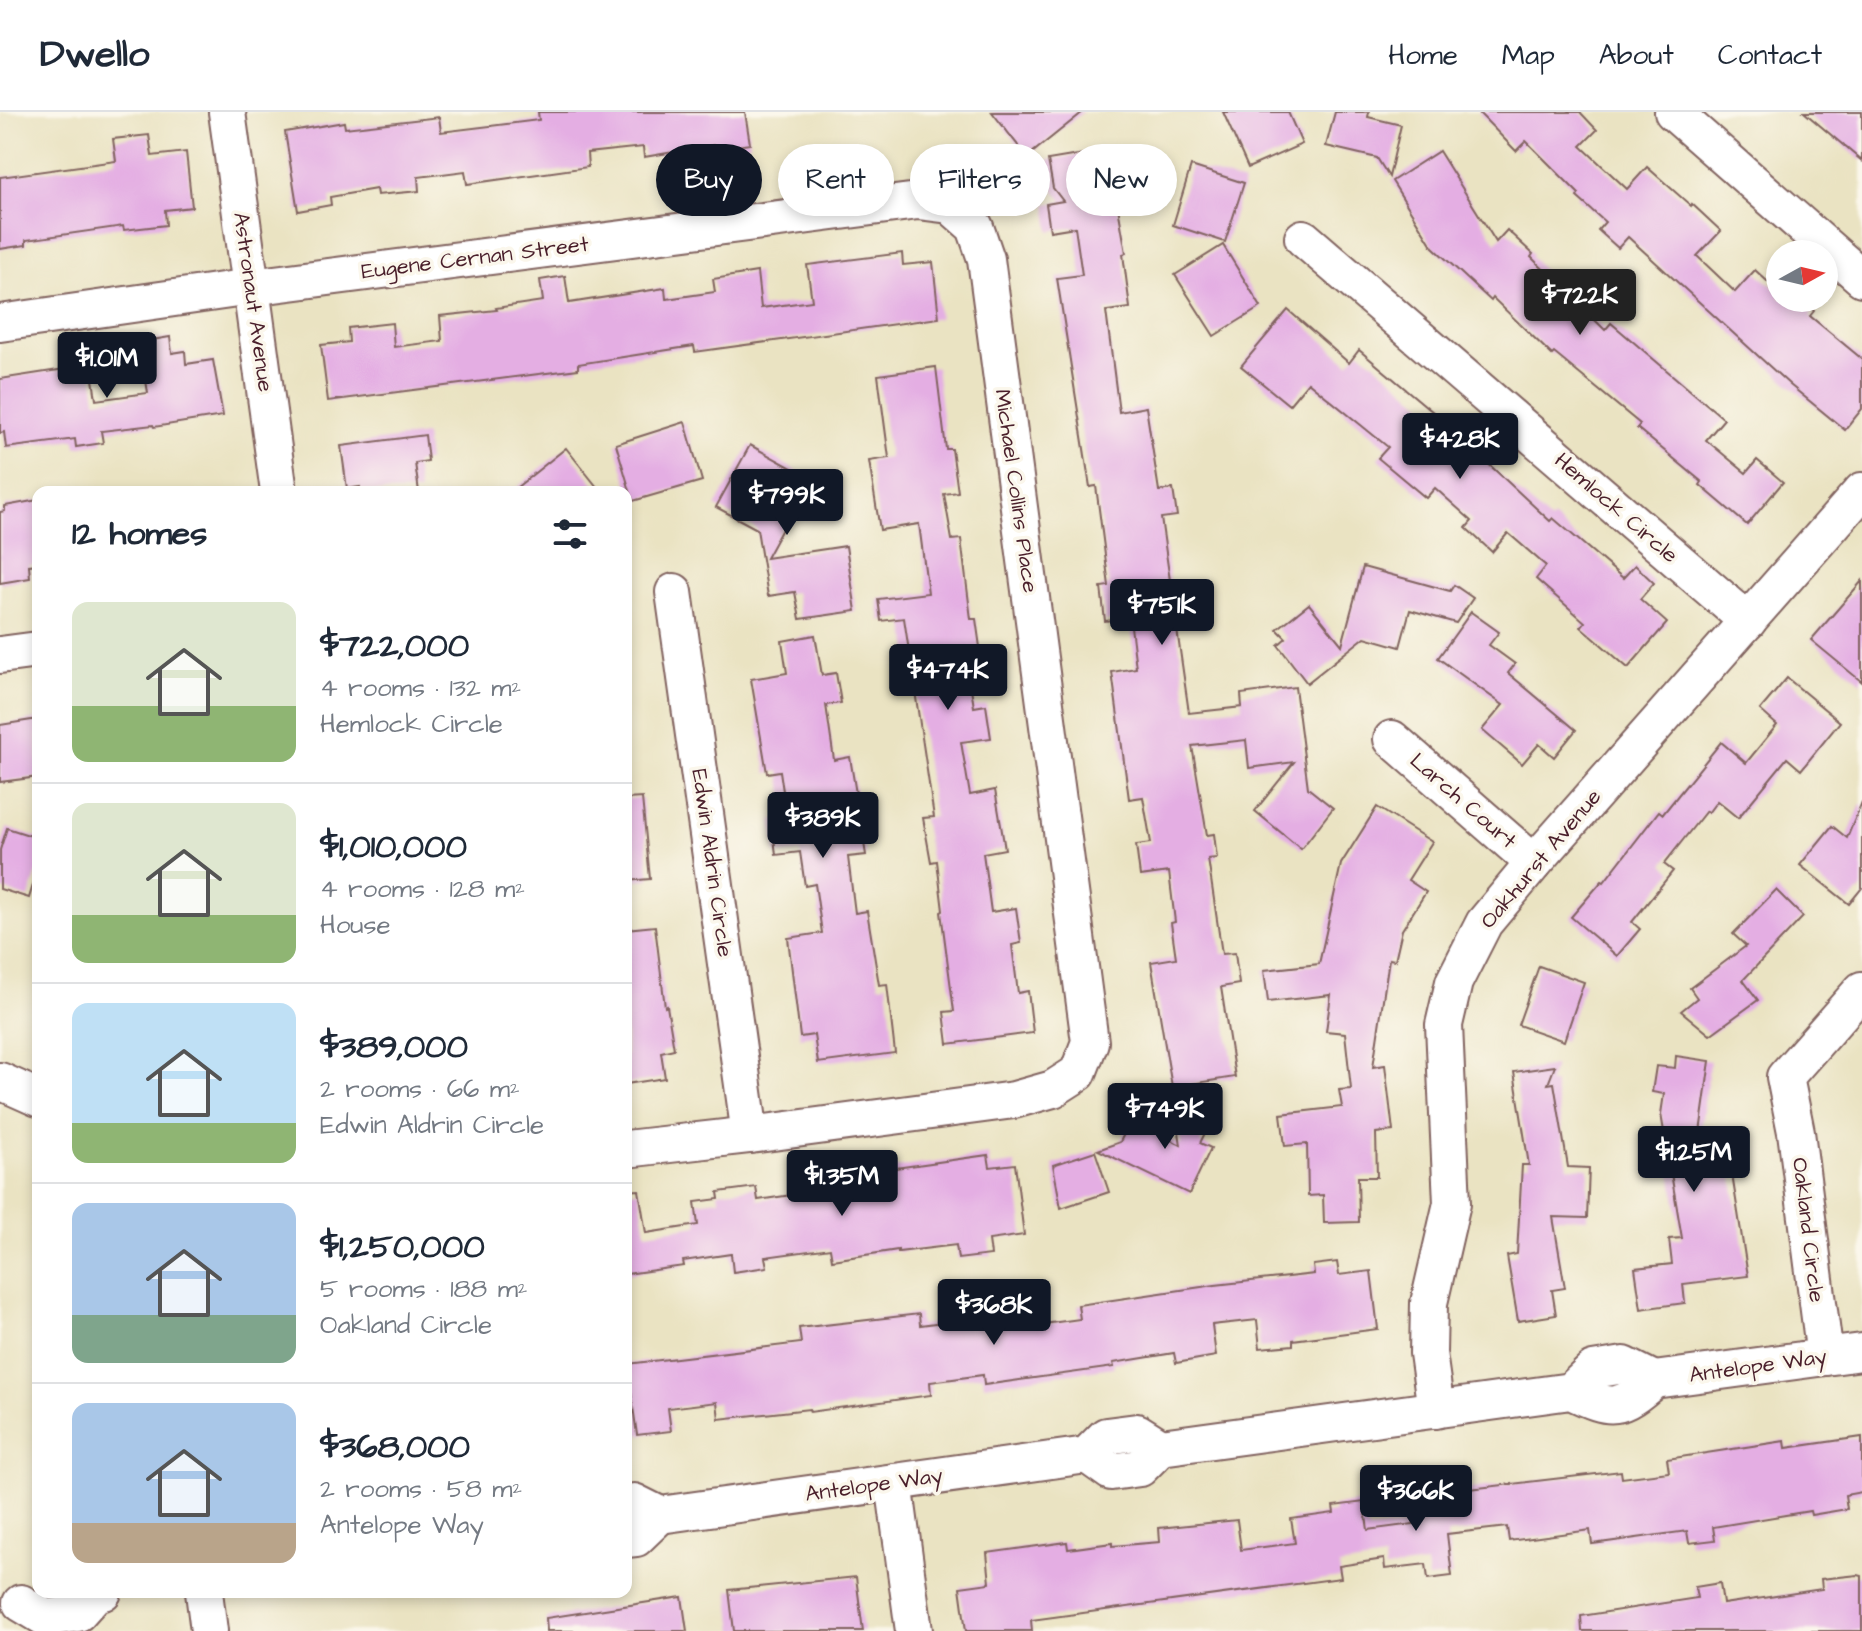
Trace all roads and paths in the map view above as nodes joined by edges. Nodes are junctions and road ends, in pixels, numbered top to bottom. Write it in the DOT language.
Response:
graph roads {
  1 [pos="227,112"];
  2 [pos="1673,112"];
  3 [pos="910,202"];
  4 [pos="962,216"];
  5 [pos="1303,238"];
  6 [pos="1857,263"];
  7 [pos="251,287"];
  8 [pos="0,323"];
  9 [pos="278,486"];
  10 [pos="1862,491"];
  11 [pos="674,592"];
  12 [pos="1748,621"];
  13 [pos="32,651"];
  14 [pos="0,655"];
  15 [pos="1392,739"];
  16 [pos="1534,863"];
  17 [pos="1862,990"];
  18 [pos="0,1081"];
  19 [pos="32,1095"];
  20 [pos="750,1135"];
  21 [pos="632,1148"];
  22 [pos="1862,1352"];
  23 [pos="1825,1357"];
  24 [pos="1436,1410"];
  25 [pos="894,1482"];
  26 [pos="632,1502"];
  27 [pos="660,1515"];
  28 [pos="632,1538"];
  29 [pos="20,1598"];
  30 [pos="90,1598"];
  31 [pos="205,1598"];
  32 [pos="209,1631"];
  33 [pos="914,1631"];
  1 -- 7 [label="street, Astronaut Avenue"];
  2 -- 6 [label="street"];
  3 -- 7 [label="street, Eugene Cernan Street"];
  4 -- 20 [label="street, Michael Collins Place"];
  5 -- 12 [label="street, Hemlock Circle"];
  7 -- 8 [label="street, Eugene Cernan Street"];
  7 -- 9 [label="street, Astronaut Avenue"];
  10 -- 12 [label="street, Oakhurst Avenue"];
  11 -- 20 [label="street, Edwin Aldrin Circle"];
  12 -- 16 [label="street, Oakhurst Avenue"];
  13 -- 14 [label="street"];
  15 -- 16 [label="street, Larch Court"];
  16 -- 24 [label="street, Oakhurst Avenue"];
  17 -- 23 [label="street, Oakland Circle"];
  18 -- 19 [label="street"];
  20 -- 21 [label="street"];
  22 -- 23 [label="street, Antelope Way"];
  23 -- 24 [label="street, Antelope Way"];
  24 -- 25 [label="street, Antelope Way"];
  25 -- 27 [label="street, Antelope Way"];
  25 -- 33 [label="street"];
  26 -- 27 [label="street, Antelope Way"];
  27 -- 28 [label="street, Antelope Way"];
  29 -- 30 [label="street"];
  31 -- 32 [label="street"];
}
